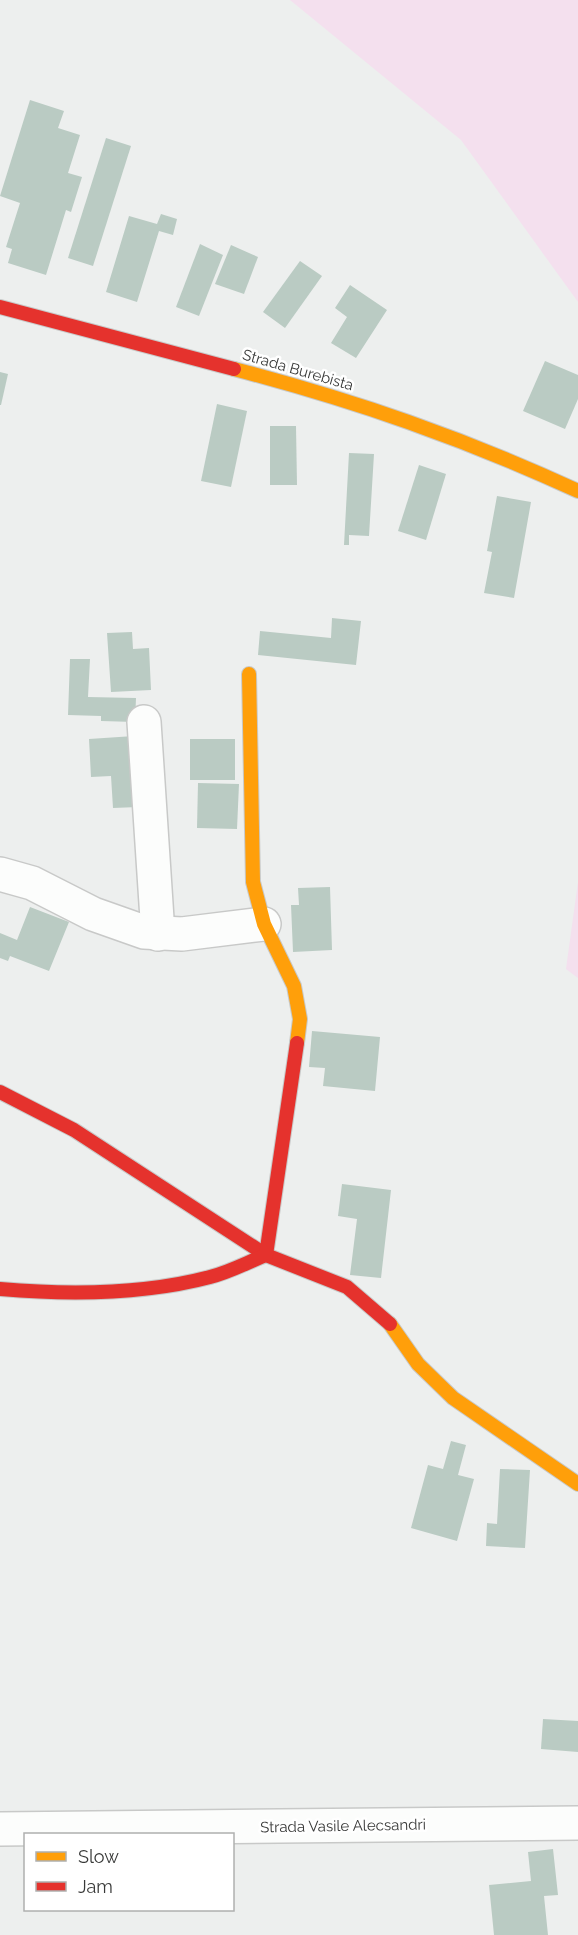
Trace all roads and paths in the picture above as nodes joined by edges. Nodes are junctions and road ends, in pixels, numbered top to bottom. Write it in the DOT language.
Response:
graph roads {
  1 [pos="0,307"];
  2 [pos="578,490"];
  3 [pos="249,674"];
  4 [pos="144,722"];
  5 [pos="0,874"];
  6 [pos="264,924"];
  7 [pos="158,934"];
  8 [pos="0,1092"];
  9 [pos="266,1255"];
  10 [pos="0,1289"];
  11 [pos="578,1484"];
  12 [pos="578,1823"];
  13 [pos="0,1830"];
  1 -- 2 [label="street, Strada Burebista"];
  3 -- 6 [label="street"];
  4 -- 7 [label="street"];
  5 -- 7 [label="street"];
  6 -- 7 [label="street"];
  6 -- 9 [label="street"];
  8 -- 9 [label="street"];
  9 -- 10 [label="street"];
  9 -- 11 [label="street"];
  12 -- 13 [label="street, Strada Vasile Alecsandri"];
}
